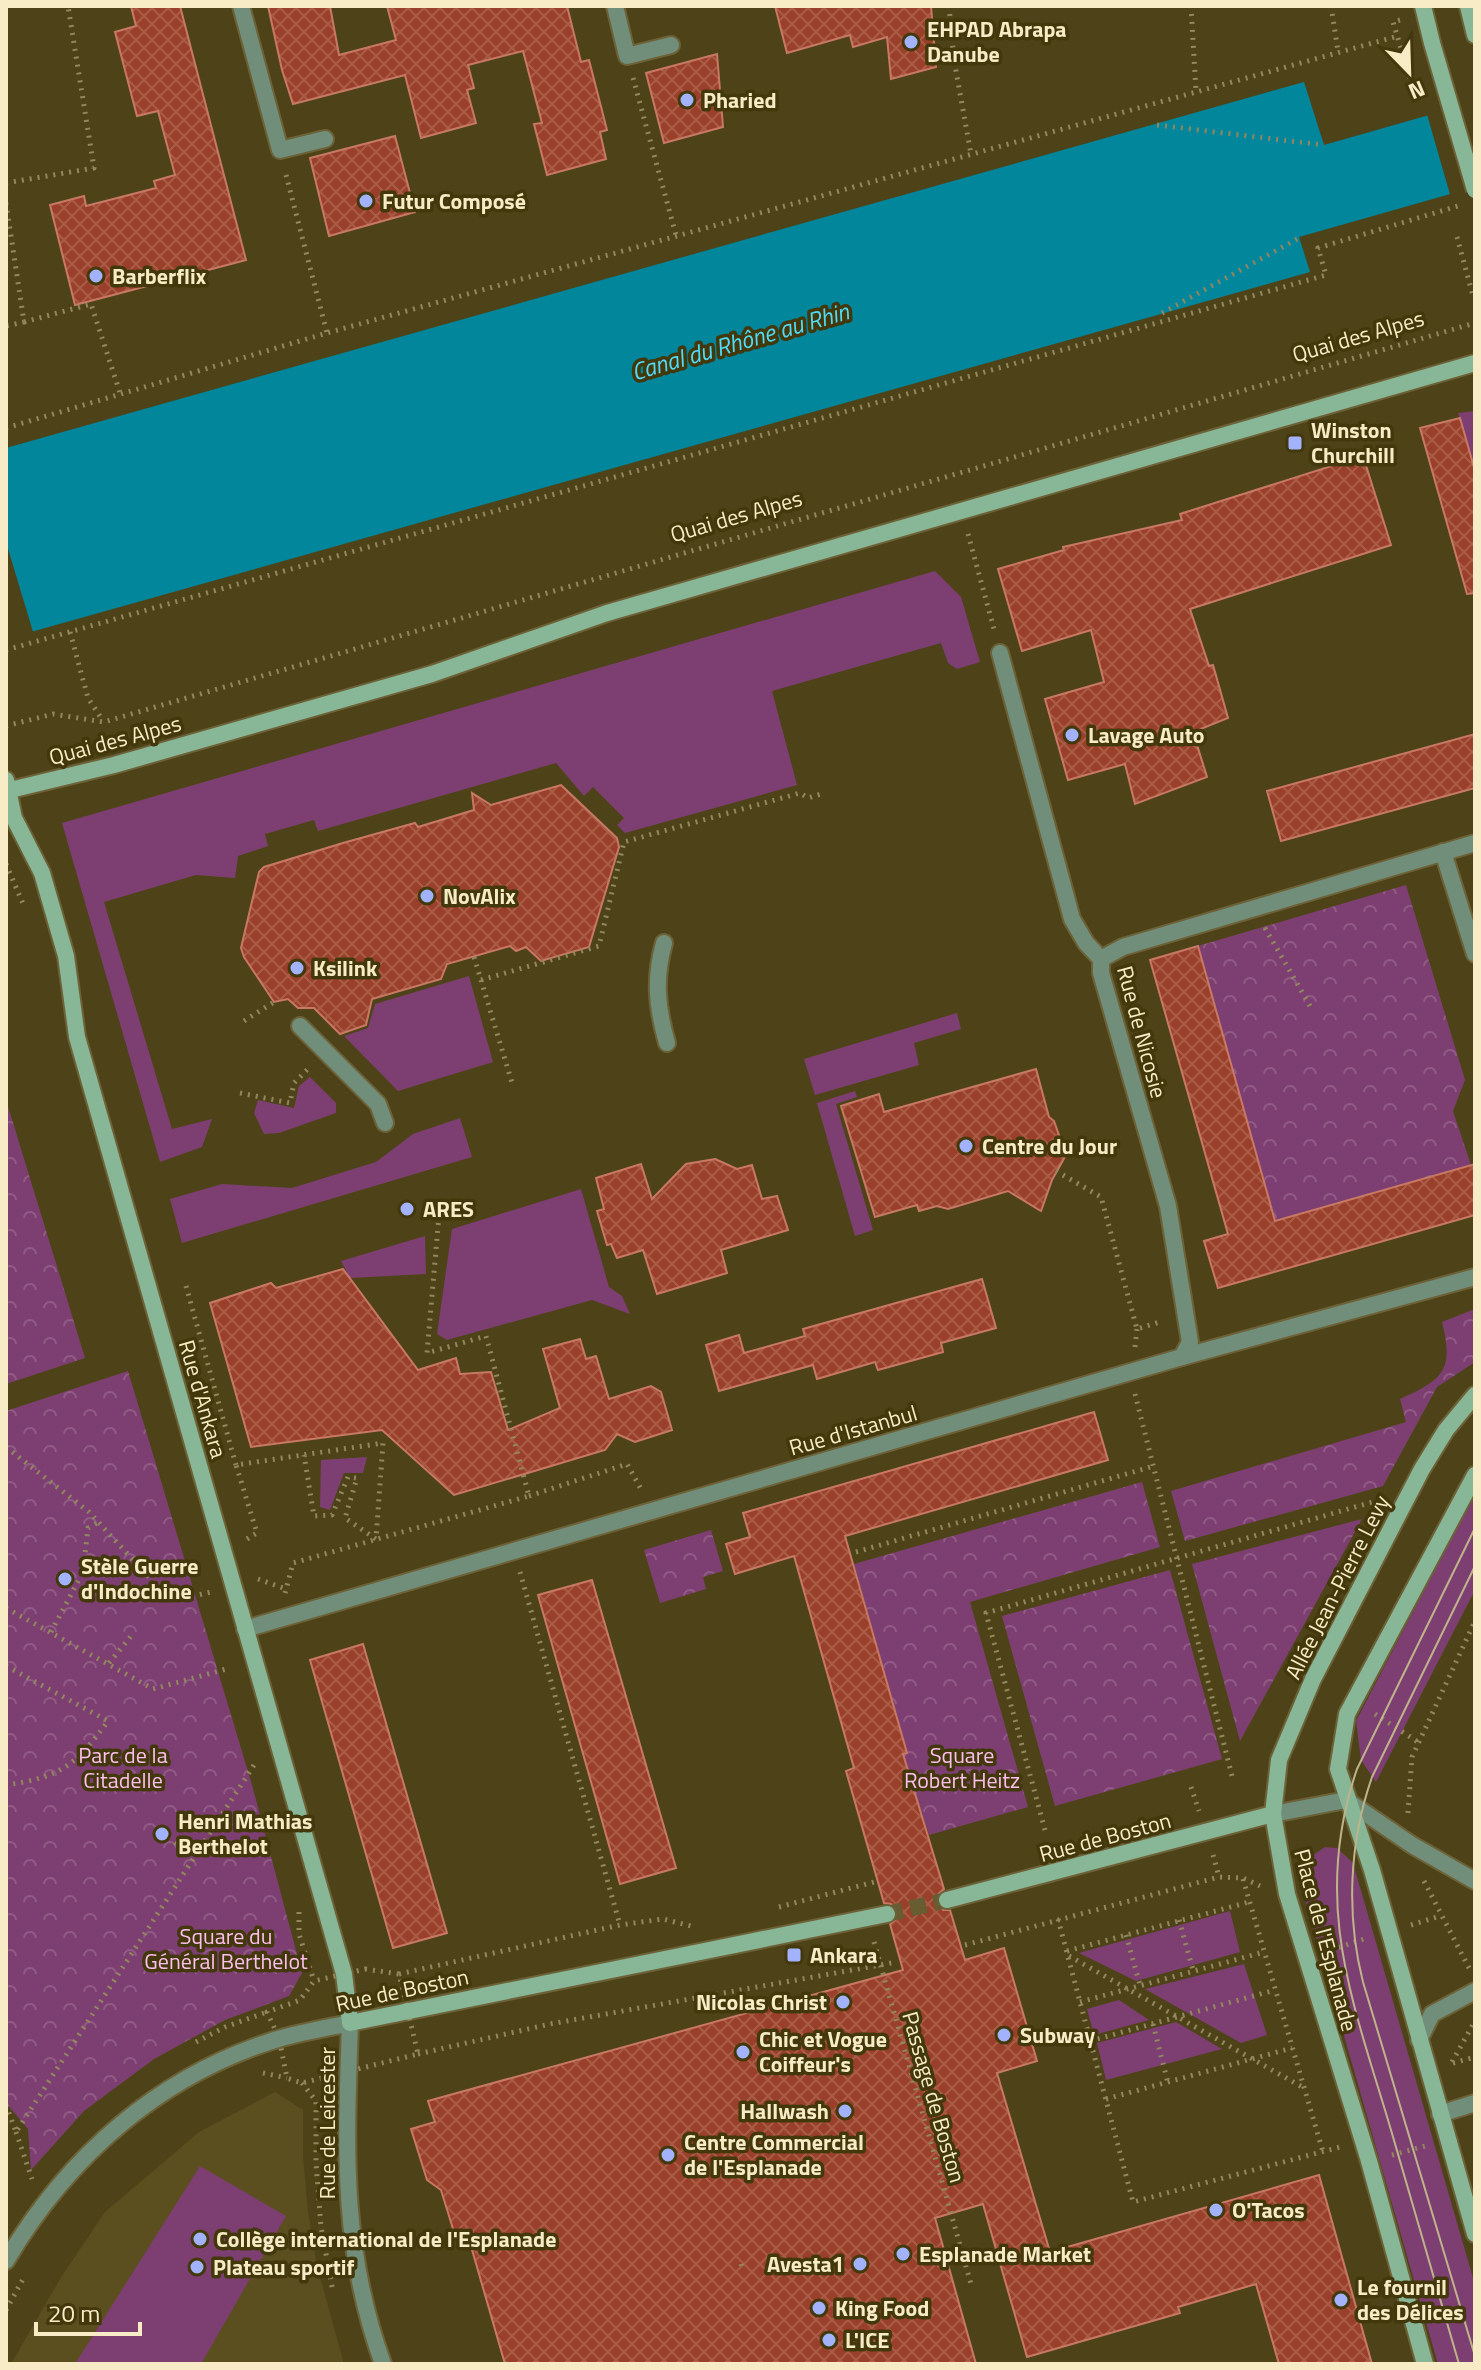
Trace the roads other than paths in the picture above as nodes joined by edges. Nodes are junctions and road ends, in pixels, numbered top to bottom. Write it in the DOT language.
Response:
graph roads {
  1 [pos="241,6"];
  2 [pos="615,6"];
  3 [pos="1423,6"];
  4 [pos="1468,6"];
  5 [pos="1474,33"];
  6 [pos="671,45"];
  7 [pos="325,139"];
  8 [pos="1475,190"];
  9 [pos="1475,363"];
  10 [pos="1000,653"];
  11 [pos="7,787"];
  12 [pos="1475,843"];
  13 [pos="1443,852"];
  14 [pos="664,943"];
  15 [pos="1475,954"];
  16 [pos="1101,959"];
  17 [pos="300,1026"];
  18 [pos="667,1043"];
  19 [pos="385,1123"];
  20 [pos="1475,1277"];
  21 [pos="1182,1357"];
  22 [pos="1475,1395"];
  23 [pos="1475,1475"];
  24 [pos="245,1629"];
  25 [pos="1346,1800"];
  26 [pos="1273,1814"];
  27 [pos="1475,1881"];
  28 [pos="947,1900"];
  29 [pos="887,1914"];
  30 [pos="1474,1985"];
  31 [pos="350,2023"];
  32 [pos="1419,2040"];
  33 [pos="1475,2103"];
  34 [pos="1440,2114"];
  35 [pos="1475,2234"];
  36 [pos="6,2261"];
  37 [pos="383,2364"];
  38 [pos="1425,2364"];
  1 -- 7 [label="street"];
  2 -- 6 [label="street"];
  3 -- 8 [label="street, bridge"];
  4 -- 5 [label="street"];
  9 -- 11 [label="street, Quai des Alpes"];
  10 -- 16 [label="street"];
  11 -- 24 [label="street, Rue d'Ankara"];
  12 -- 13 [label="street, Rue de Nicosie"];
  13 -- 15 [label="street"];
  13 -- 16 [label="street, Rue de Nicosie"];
  14 -- 18 [label="street"];
  16 -- 21 [label="street, Rue de Nicosie"];
  17 -- 19 [label="street"];
  20 -- 21 [label="street, Rue d'Istanbul"];
  21 -- 24 [label="street, Rue d'Istanbul"];
  22 -- 26 [label="street, Allée Jean-Pierre Levy"];
  23 -- 25 [label="street"];
  24 -- 31 [label="street, Rue d'Ankara"];
  25 -- 26 [label="street"];
  25 -- 27 [label="street"];
  25 -- 32 [label="street"];
  26 -- 28 [label="street, Rue de Boston"];
  26 -- 38 [label="street, Place de l'Esplanade"];
  29 -- 31 [label="street, Rue de Boston"];
  30 -- 32 [label="street"];
  31 -- 36 [label="street, Rue de Boston"];
  31 -- 37 [label="street, Rue de Leicester"];
  32 -- 34 [label="street"];
  33 -- 34 [label="street"];
  34 -- 35 [label="street"];
}
